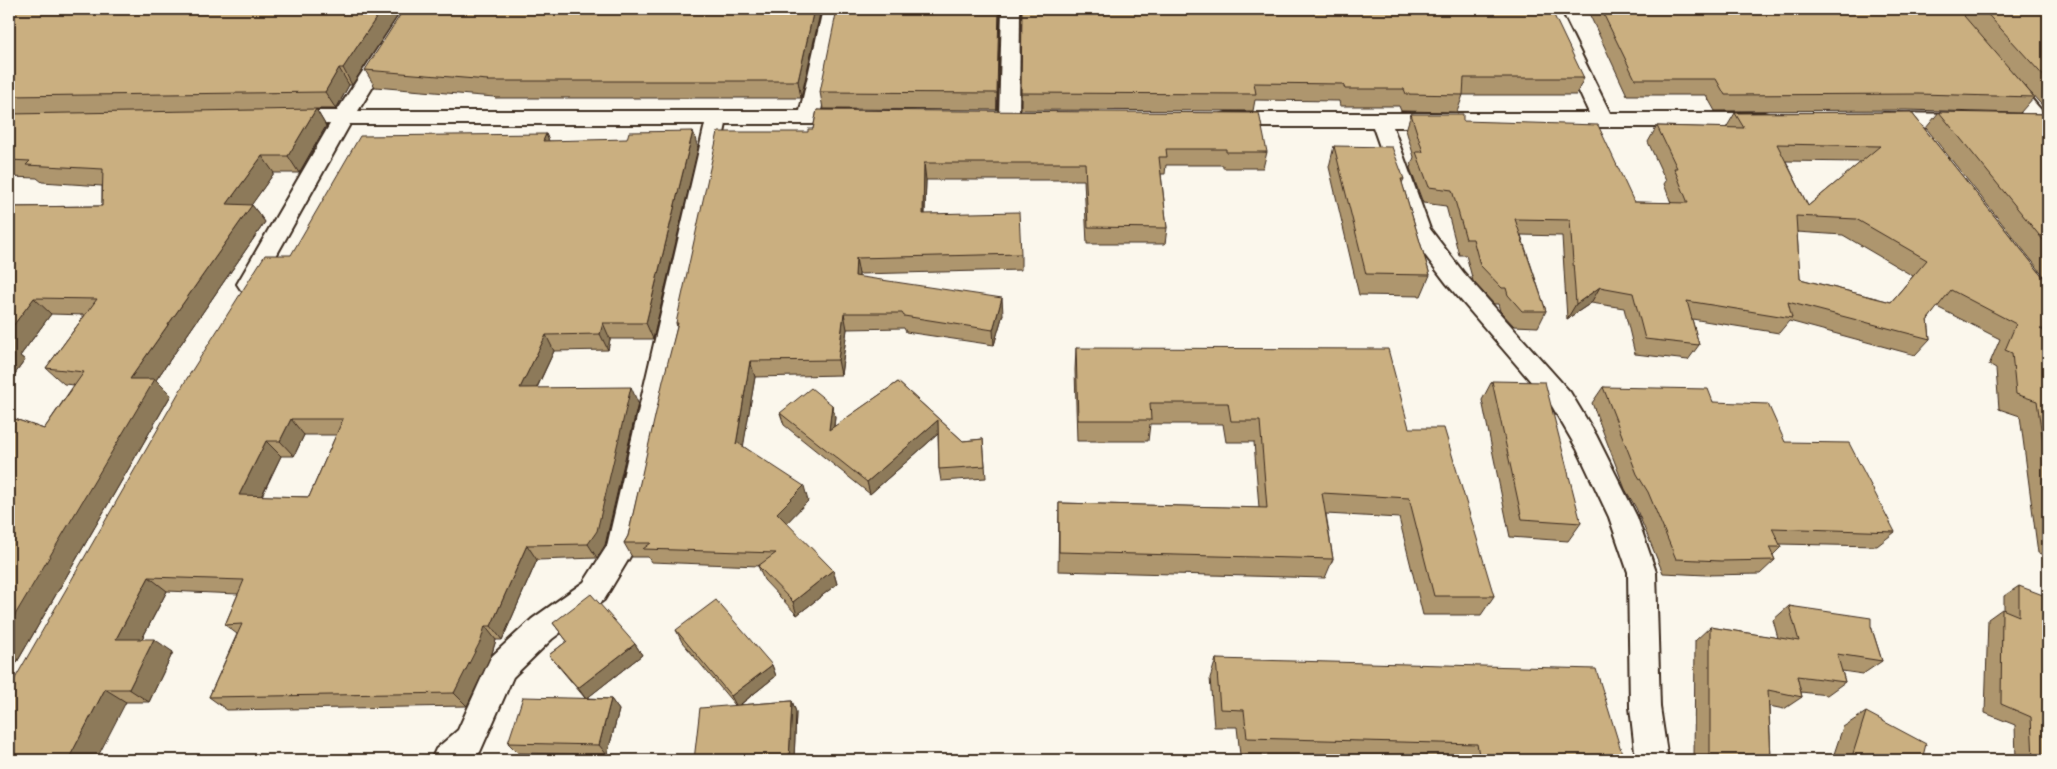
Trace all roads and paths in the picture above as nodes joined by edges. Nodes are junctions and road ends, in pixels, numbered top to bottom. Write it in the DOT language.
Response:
graph roads {
  1 [pos="412,9"];
  2 [pos="832,9"];
  3 [pos="1011,9"];
  4 [pos="1550,9"];
  5 [pos="1990,62"];
  6 [pos="344,117"];
  7 [pos="717,117"];
  8 [pos="809,117"];
  9 [pos="265,118"];
  10 [pos="869,118"];
  11 [pos="1009,118"];
  12 [pos="1204,120"];
  13 [pos="1779,120"];
  14 [pos="1867,120"];
  15 [pos="1906,120"];
  16 [pos="1381,121"];
  17 [pos="1603,121"];
  18 [pos="1983,121"];
  19 [pos="2012,122"];
  20 [pos="2046,125"];
  21 [pos="1924,143"];
  22 [pos="240,300"];
  23 [pos="447,760"];
  24 [pos="1652,760"];
  1 -- 6 [label="street"];
  2 -- 8 [label="street"];
  3 -- 11 [label="street"];
  4 -- 17 [label="street"];
  5 -- 20 [label="street"];
  6 -- 7 [label="street"];
  6 -- 9 [label="street"];
  6 -- 22 [label="street"];
  7 -- 8 [label="street"];
  7 -- 23 [label="street"];
  8 -- 10 [label="street"];
  12 -- 16 [label="street"];
  13 -- 17 [label="street"];
  14 -- 15 [label="street"];
  15 -- 18 [label="street"];
  15 -- 21 [label="street"];
  16 -- 17 [label="street"];
  16 -- 24 [label="street"];
  19 -- 20 [label="street"];
}
